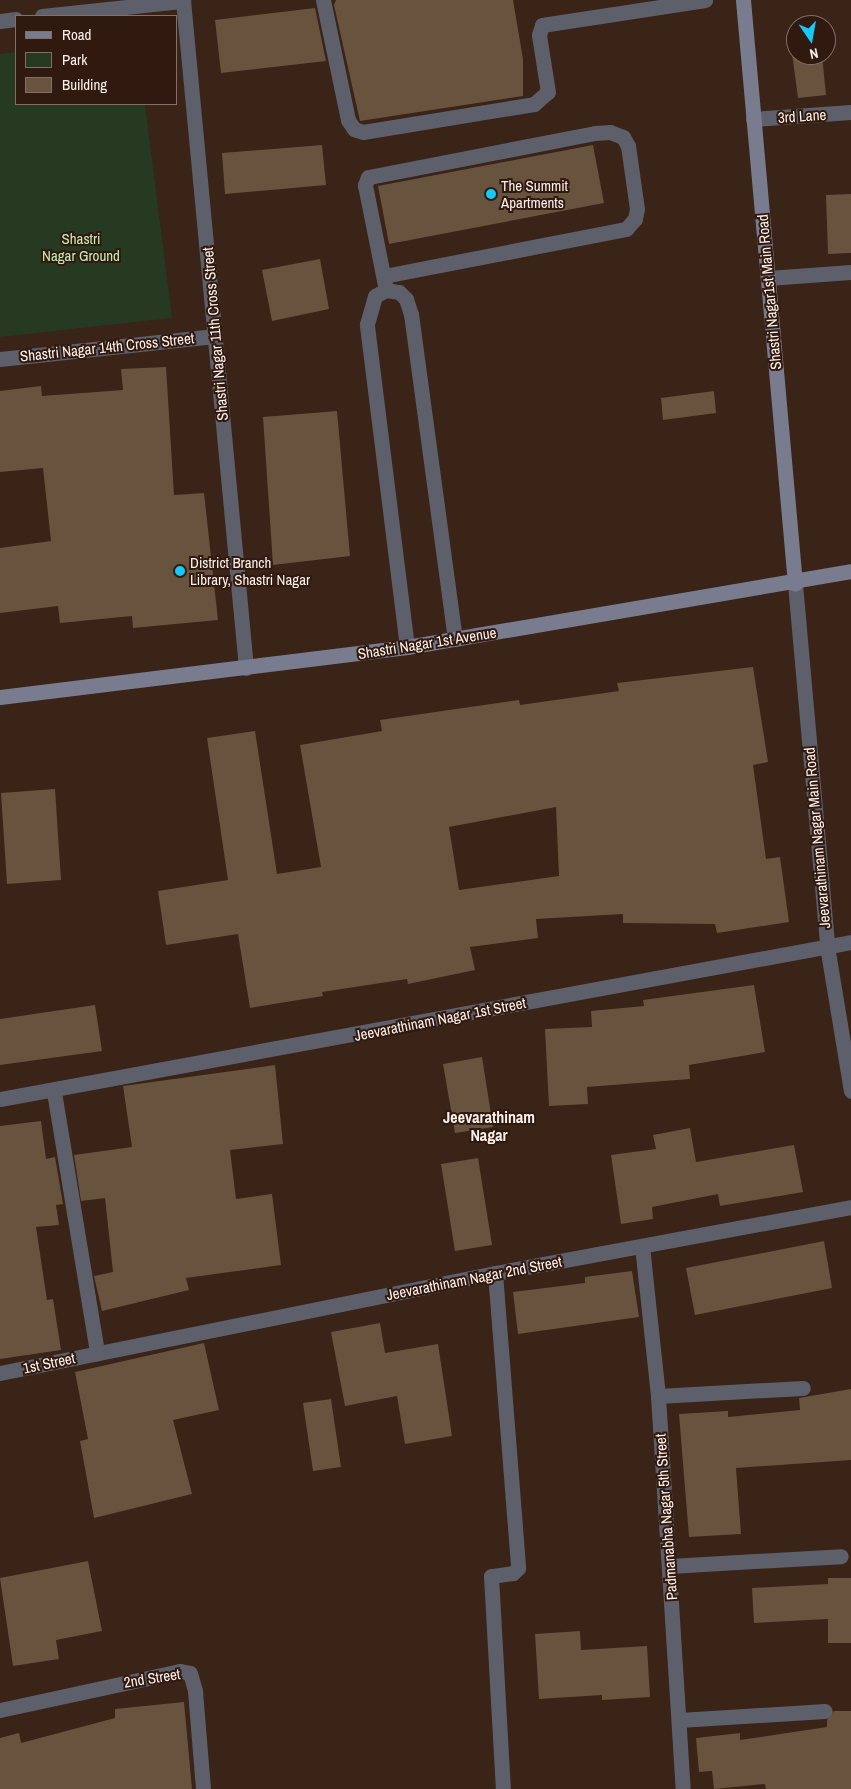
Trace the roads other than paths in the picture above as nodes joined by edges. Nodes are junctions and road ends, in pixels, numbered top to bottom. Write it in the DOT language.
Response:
graph roads {
  1 [pos="182,0"];
  2 [pos="323,0"];
  3 [pos="705,0"];
  4 [pos="743,0"];
  5 [pos="51,15"];
  6 [pos="15,19"];
  7 [pos="0,21"];
  8 [pos="851,112"];
  9 [pos="753,119"];
  10 [pos="851,272"];
  11 [pos="768,278"];
  12 [pos="385,283"];
  13 [pos="215,336"];
  14 [pos="0,359"];
  15 [pos="851,571"];
  16 [pos="794,584"];
  17 [pos="455,639"];
  18 [pos="407,647"];
  19 [pos="246,668"];
  20 [pos="0,697"];
  21 [pos="851,942"];
  22 [pos="826,946"];
  23 [pos="851,1091"];
  24 [pos="54,1092"];
  25 [pos="0,1099"];
  26 [pos="851,1207"];
  27 [pos="642,1246"];
  28 [pos="495,1273"];
  29 [pos="97,1353"];
  30 [pos="0,1373"];
  31 [pos="802,1388"];
  32 [pos="658,1396"];
  33 [pos="841,1556"];
  34 [pos="670,1566"];
  35 [pos="0,1710"];
  36 [pos="825,1711"];
  37 [pos="678,1720"];
  38 [pos="203,1789"];
  39 [pos="503,1789"];
  40 [pos="683,1789"];
  1 -- 5 [label="street"];
  1 -- 13 [label="street, Shastri Nagar 11th Cross Street"];
  2 -- 3 [label="street"];
  4 -- 9 [label="street, Shastri Nagar1st Main Road"];
  6 -- 7 [label="street"];
  8 -- 9 [label="street, 3rd Lane"];
  9 -- 11 [label="street, Shastri Nagar1st Main Road"];
  10 -- 11 [label="street"];
  11 -- 16 [label="street, Shastri Nagar1st Main Road"];
  12 -- 12 [label="street"];
  12 -- 17 [label="street"];
  12 -- 18 [label="street"];
  13 -- 14 [label="street, Shastri Nagar 14th Cross Street"];
  13 -- 19 [label="street, Shastri Nagar 11th Cross Street"];
  15 -- 16 [label="street, Shastri Nagar 1st Avenue"];
  16 -- 17 [label="street, Shastri Nagar 1st Avenue"];
  16 -- 22 [label="street, Jeevarathinam Nagar Main Road"];
  17 -- 18 [label="street, Shastri Nagar 1st Avenue"];
  18 -- 19 [label="street, Shastri Nagar 1st Avenue"];
  19 -- 20 [label="street, Shastri Nagar 1st Avenue"];
  21 -- 22 [label="street, Jeevarathinam Nagar 1st Street"];
  22 -- 23 [label="street, Jeevarathinam Nagar Main Road"];
  22 -- 24 [label="street, Jeevarathinam Nagar 1st Street"];
  24 -- 25 [label="street, Jeevarathinam Nagar 1st Street"];
  24 -- 29 [label="street"];
  26 -- 27 [label="street, Jeevarathinam Nagar 2nd Street"];
  27 -- 28 [label="street, Jeevarathinam Nagar 2nd Street"];
  27 -- 32 [label="street, Padmanabha Nagar 5th Street"];
  28 -- 29 [label="street, Jeevarathinam Nagar 2nd Street"];
  28 -- 39 [label="street"];
  29 -- 30 [label="street, 1st Street"];
  31 -- 32 [label="street"];
  32 -- 34 [label="street, Padmanabha Nagar 5th Street"];
  33 -- 34 [label="street"];
  34 -- 37 [label="street, Padmanabha Nagar 5th Street"];
  35 -- 38 [label="street, 2nd Street"];
  36 -- 37 [label="street"];
  37 -- 40 [label="street, Padmanabha Nagar 5th Street"];
}
